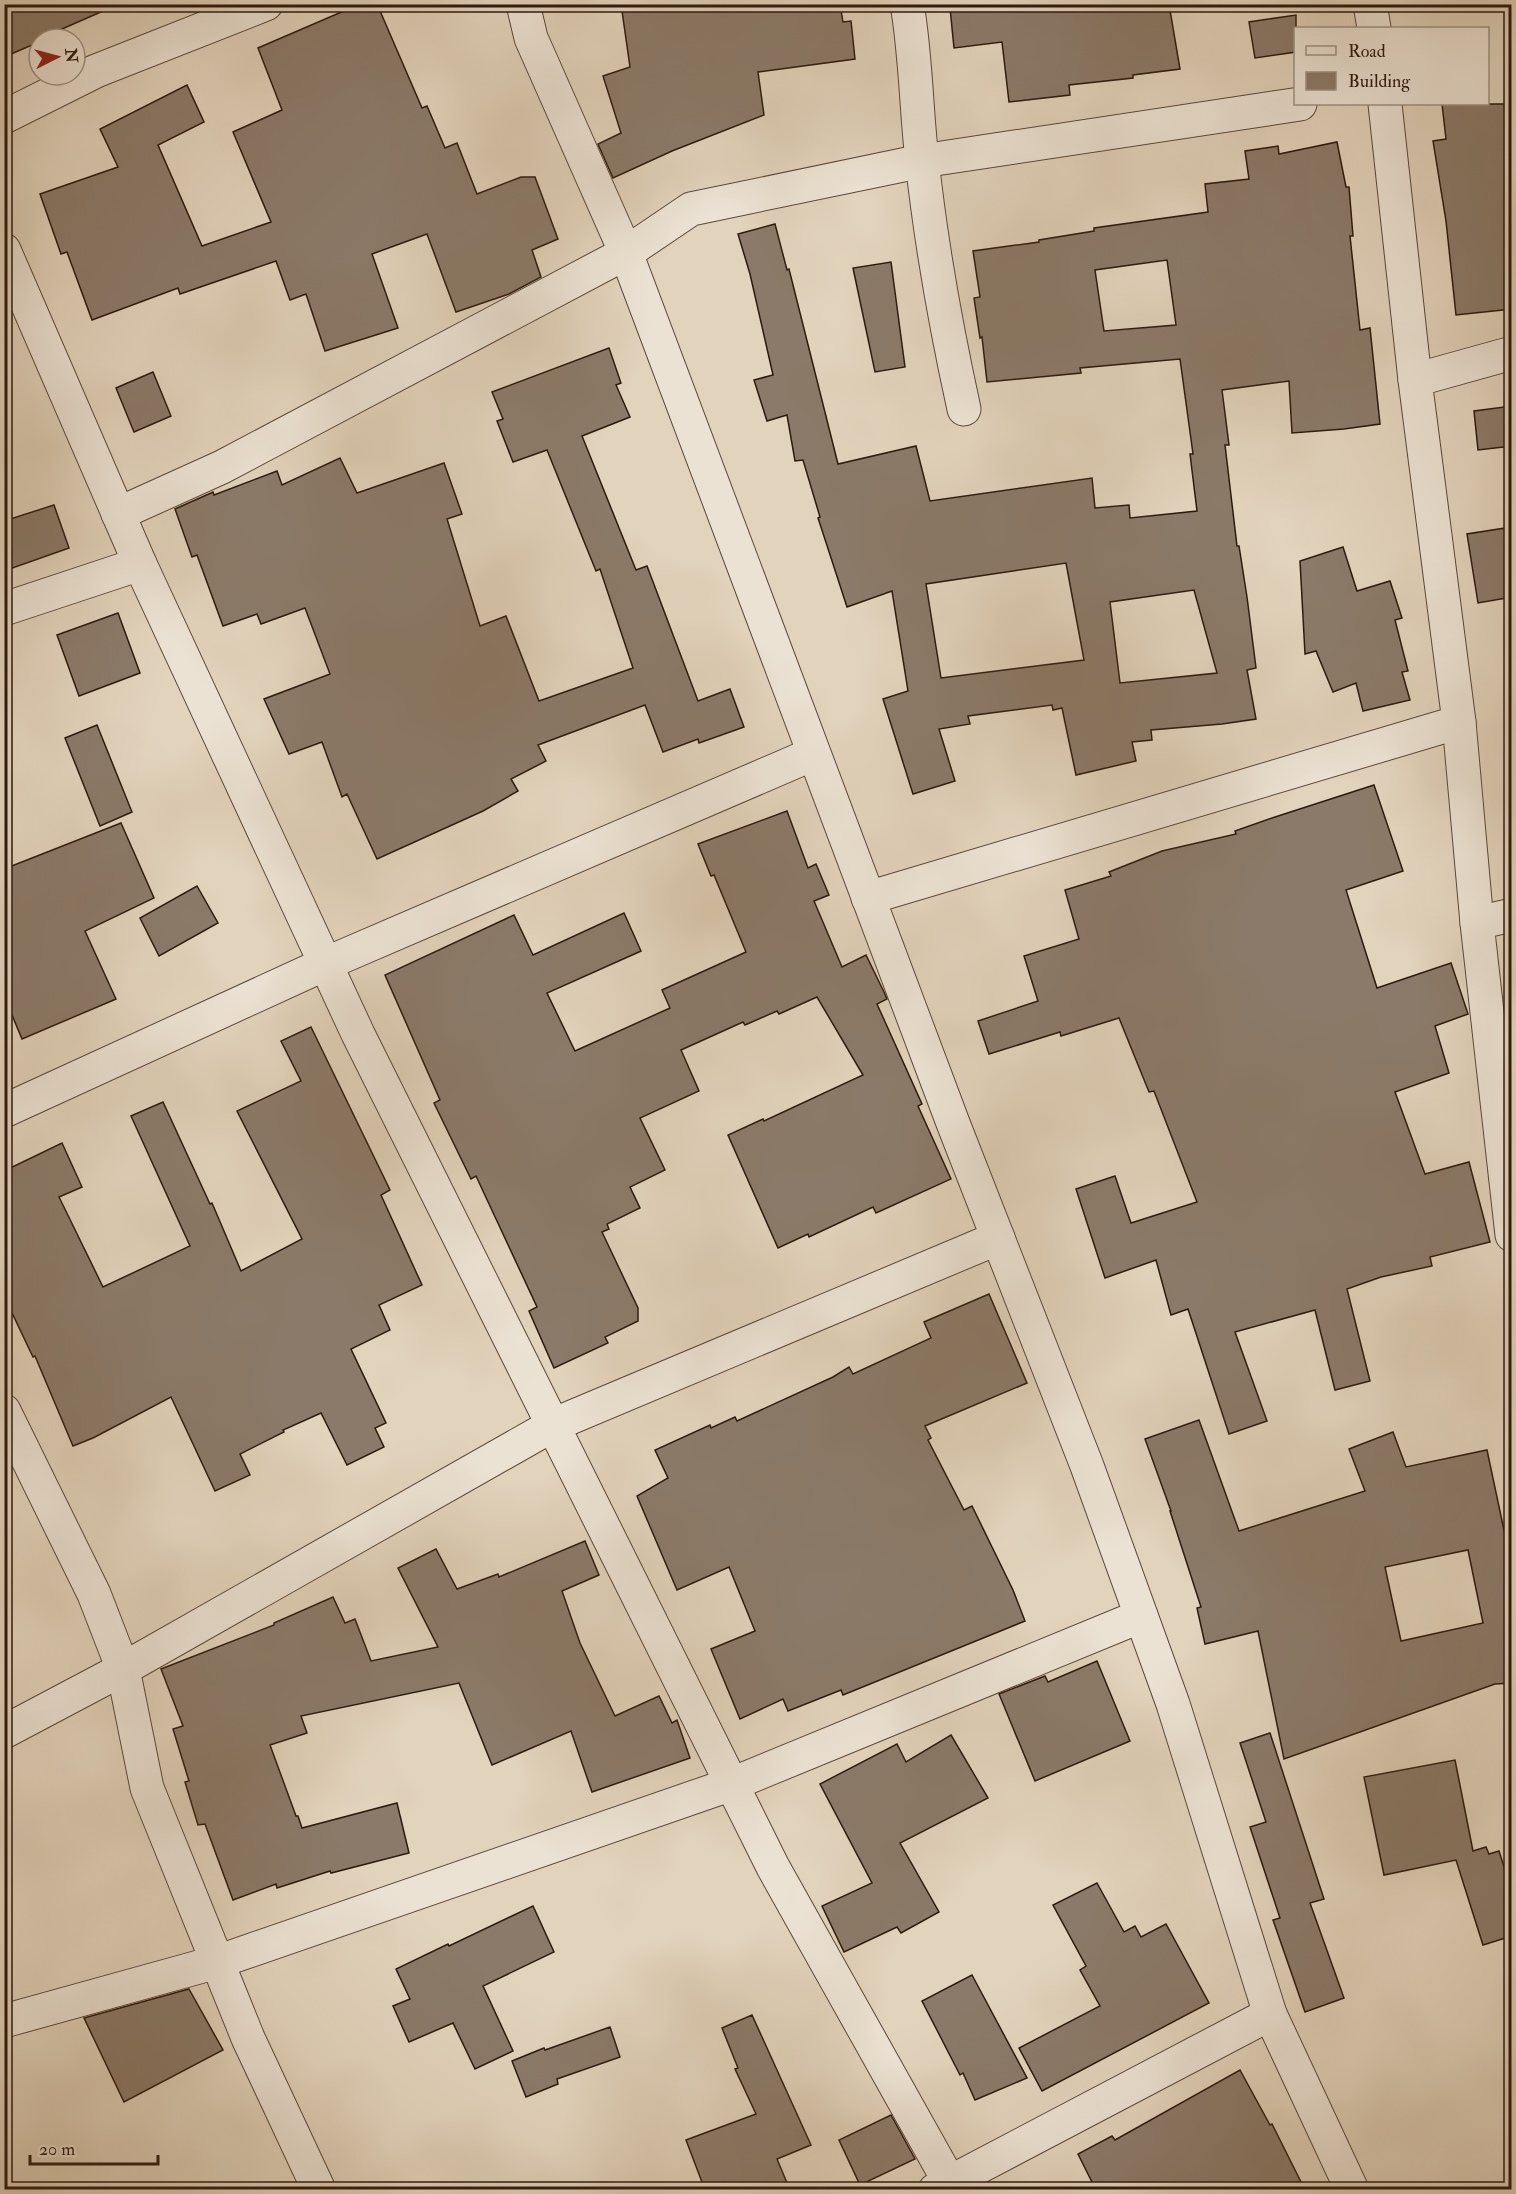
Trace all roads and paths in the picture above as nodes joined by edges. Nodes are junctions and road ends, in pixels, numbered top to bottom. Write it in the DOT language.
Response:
graph roads {
  1 [pos="266,4"];
  2 [pos="523,4"];
  3 [pos="906,4"];
  4 [pos="1370,4"];
  5 [pos="1374,27"];
  6 [pos="1294,105"];
  7 [pos="1385,105"];
  8 [pos="4,117"];
  9 [pos="922,161"];
  10 [pos="4,250"];
  11 [pos="626,253"];
  12 [pos="1512,353"];
  13 [pos="1415,380"];
  14 [pos="964,409"];
  15 [pos="118,514"];
  16 [pos="140,564"];
  17 [pos="4,609"];
  18 [pos="1459,722"];
  19 [pos="813,754"];
  20 [pos="868,898"];
  21 [pos="1512,915"];
  22 [pos="1477,923"];
  23 [pos="325,964"];
  24 [pos="4,1111"];
  25 [pos="1512,1235"];
  26 [pos="998,1238"];
  27 [pos="4,1411"];
  28 [pos="553,1425"];
  29 [pos="1141,1616"];
  30 [pos="123,1669"];
  31 [pos="4,1732"];
  32 [pos="732,1784"];
  33 [pos="217,1962"];
  34 [pos="1270,2014"];
  35 [pos="4,2021"];
  36 [pos="942,2186"];
  37 [pos="320,2190"];
  38 [pos="1352,2190"];
  1 -- 8 [label="street"];
  2 -- 11 [label="street"];
  3 -- 9 [label="street"];
  4 -- 5 [label="street"];
  6 -- 9 [label="street"];
  7 -- 13 [label="street"];
  9 -- 11 [label="street"];
  9 -- 14 [label="street"];
  10 -- 15 [label="street"];
  11 -- 15 [label="street"];
  11 -- 19 [label="street"];
  12 -- 13 [label="street"];
  13 -- 18 [label="street"];
  15 -- 16 [label="street"];
  16 -- 17 [label="street"];
  16 -- 23 [label="street"];
  18 -- 20 [label="street"];
  18 -- 22 [label="street"];
  19 -- 20 [label="street"];
  19 -- 23 [label="street"];
  20 -- 26 [label="street"];
  21 -- 22 [label="street"];
  22 -- 25 [label="street"];
  23 -- 24 [label="street"];
  23 -- 28 [label="street"];
  26 -- 28 [label="street"];
  26 -- 29 [label="street"];
  27 -- 30 [label="street"];
  28 -- 30 [label="street"];
  28 -- 32 [label="street"];
  29 -- 32 [label="street"];
  29 -- 34 [label="street"];
  30 -- 31 [label="street"];
  30 -- 33 [label="street"];
  32 -- 33 [label="street"];
  32 -- 36 [label="street"];
  33 -- 35 [label="street"];
  33 -- 37 [label="street"];
  34 -- 36 [label="street"];
  34 -- 38 [label="street"];
}
